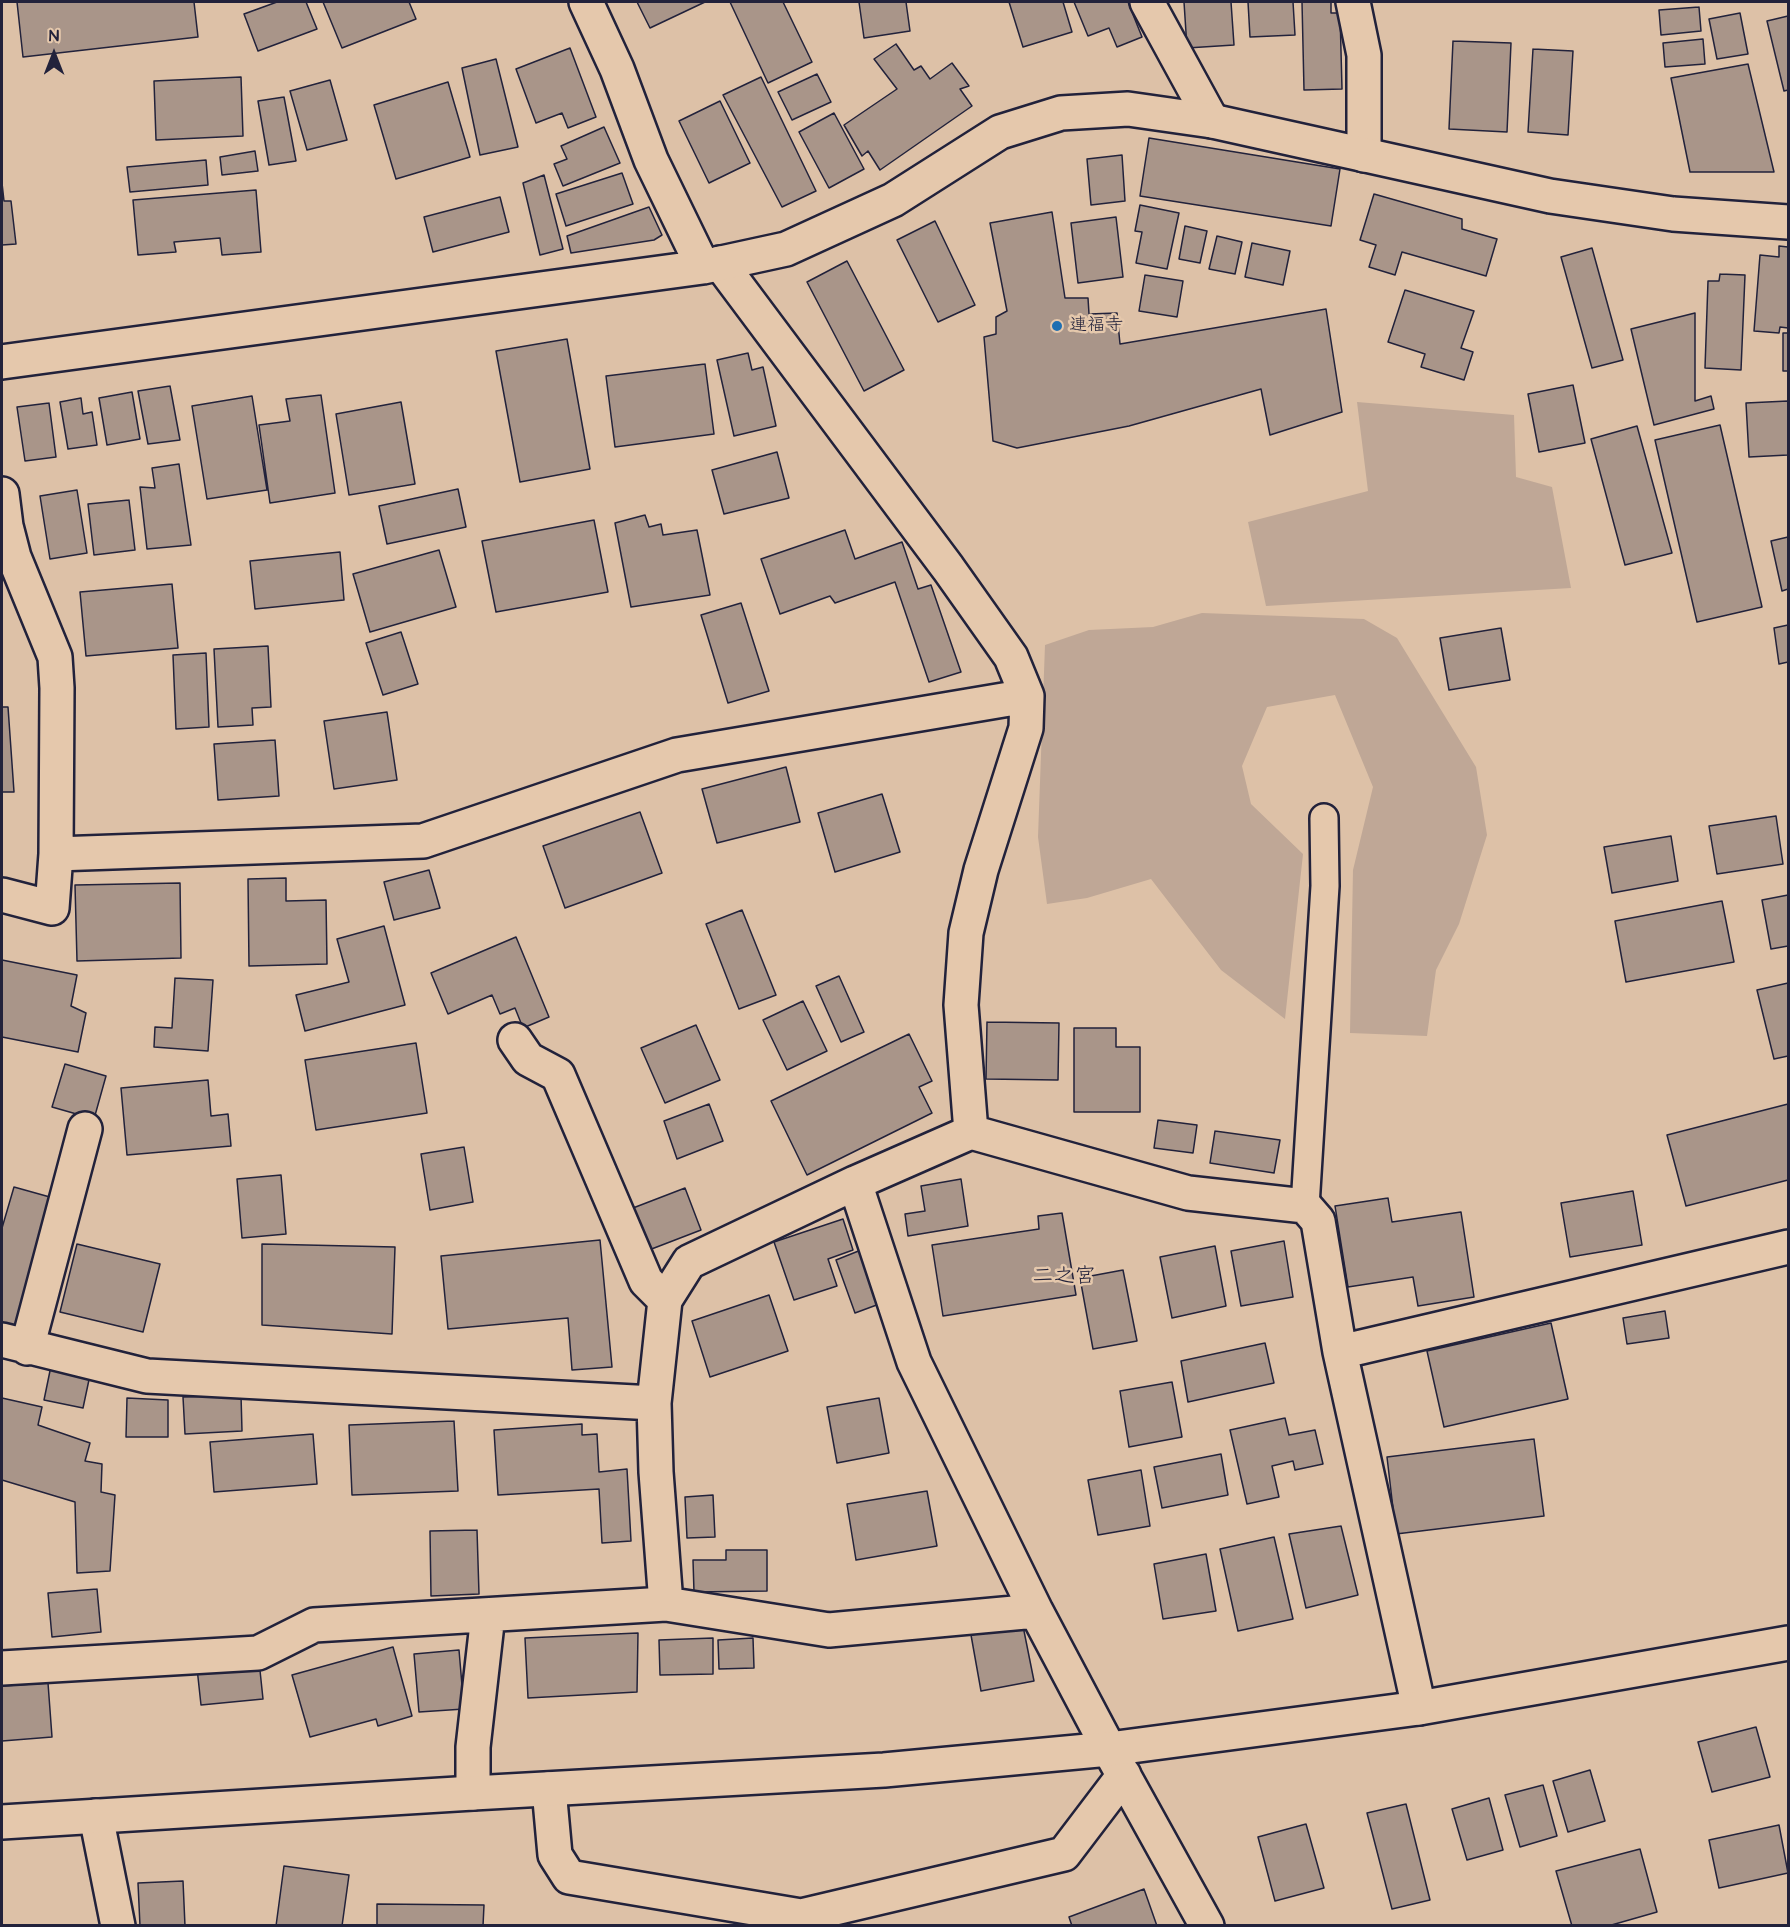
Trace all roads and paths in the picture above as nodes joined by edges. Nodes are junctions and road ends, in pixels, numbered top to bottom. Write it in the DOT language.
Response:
graph roads {
  1 [pos="586,2"];
  2 [pos="1147,2"];
  3 [pos="1353,2"];
  4 [pos="1212,121"];
  5 [pos="1364,155"];
  6 [pos="1788,222"];
  7 [pos="712,265"];
  8 [pos="2,362"];
  9 [pos="2,494"];
  10 [pos="1027,696"];
  11 [pos="1324,818"];
  12 [pos="56,854"];
  13 [pos="2,895"];
  14 [pos="515,1040"];
  15 [pos="85,1129"];
  16 [pos="971,1132"];
  17 [pos="855,1183"];
  18 [pos="1305,1206"];
  19 [pos="1788,1247"];
  20 [pos="665,1300"];
  21 [pos="14,1344"];
  22 [pos="1340,1353"];
  23 [pos="654,1402"];
  24 [pos="666,1604"];
  25 [pos="1036,1611"];
  26 [pos="488,1615"];
  27 [pos="1788,1643"];
  28 [pos="2,1668"];
  29 [pos="1419,1708"];
  30 [pos="1117,1762"];
  31 [pos="549,1789"];
  32 [pos="473,1792"];
  33 [pos="96,1816"];
  34 [pos="2,1822"];
  35 [pos="118,1926"];
  36 [pos="1207,1926"];
  1 -- 7 [label="street"];
  2 -- 4 [label="street"];
  3 -- 5 [label="street"];
  4 -- 5 [label="street"];
  4 -- 7 [label="street"];
  5 -- 6 [label="street"];
  7 -- 8 [label="street"];
  7 -- 10 [label="street"];
  9 -- 12 [label="street"];
  10 -- 12 [label="street"];
  10 -- 16 [label="street"];
  11 -- 18 [label="lane"];
  12 -- 13 [label="street"];
  14 -- 20 [label="street"];
  15 -- 21 [label="street"];
  16 -- 17 [label="street"];
  16 -- 18 [label="street"];
  17 -- 20 [label="street"];
  17 -- 25 [label="street"];
  18 -- 22 [label="street"];
  19 -- 22 [label="street"];
  20 -- 23 [label="street"];
  21 -- 23 [label="street"];
  22 -- 29 [label="street"];
  23 -- 24 [label="street"];
  24 -- 25 [label="street"];
  24 -- 26 [label="street"];
  25 -- 30 [label="street"];
  26 -- 28 [label="street"];
  26 -- 32 [label="street"];
  27 -- 29 [label="street"];
  29 -- 30 [label="street"];
  30 -- 31 [label="street"];
  30 -- 31 [label="street"];
  30 -- 36 [label="street"];
  31 -- 32 [label="street"];
  32 -- 33 [label="street"];
  33 -- 34 [label="street"];
  33 -- 35 [label="street"];
}
